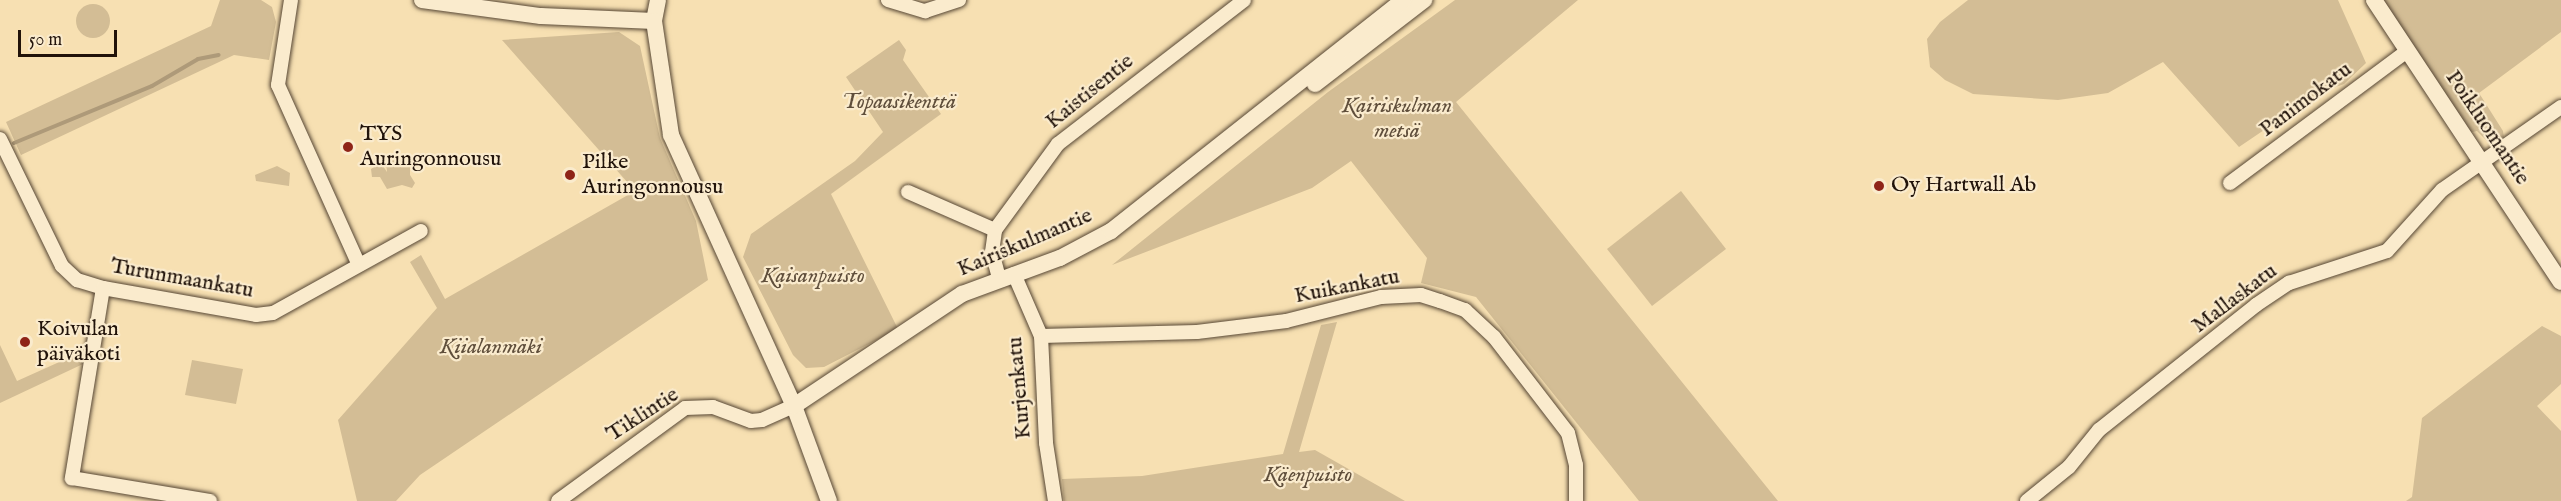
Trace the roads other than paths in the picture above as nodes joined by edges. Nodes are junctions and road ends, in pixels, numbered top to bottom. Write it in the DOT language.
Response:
graph roads {
  1 [pos="291,0"];
  2 [pos="422,0"];
  3 [pos="658,0"];
  4 [pos="888,0"];
  5 [pos="959,0"];
  6 [pos="1244,0"];
  7 [pos="1404,0"];
  8 [pos="1424,0"];
  9 [pos="2374,0"];
  10 [pos="654,21"];
  11 [pos="2407,51"];
  12 [pos="2561,107"];
  13 [pos="1239,133"];
  14 [pos="0,139"];
  15 [pos="2484,161"];
  16 [pos="2230,183"];
  17 [pos="908,192"];
  18 [pos="995,230"];
  19 [pos="421,231"];
  20 [pos="359,265"];
  21 [pos="1006,276"];
  22 [pos="2561,282"];
  23 [pos="103,288"];
  24 [pos="1041,336"];
  25 [pos="794,406"];
  26 [pos="210,501"];
  27 [pos="558,501"];
  28 [pos="830,501"];
  29 [pos="1055,501"];
  30 [pos="1575,501"];
  31 [pos="2027,501"];
  1 -- 20 [label="street"];
  2 -- 10 [label="street"];
  3 -- 10 [label="street"];
  4 -- 5 [label="street"];
  6 -- 18 [label="street, Kaistisentie"];
  7 -- 13 [label="street, Kairiskulmantie"];
  8 -- 13 [label="street, Kairiskulmantie"];
  9 -- 11 [label="street, Poikluomantie"];
  10 -- 25 [label="street"];
  11 -- 15 [label="street, Poikluomantie"];
  11 -- 16 [label="street, Panimokatu"];
  12 -- 15 [label="street, Mallaskatu"];
  13 -- 21 [label="street, Kairiskulmantie"];
  14 -- 23 [label="street, Turunmaankatu"];
  15 -- 22 [label="street, Poikluomantie"];
  15 -- 31 [label="street, Mallaskatu"];
  17 -- 18 [label="street"];
  18 -- 21 [label="street"];
  19 -- 20 [label="street, Turunmaankatu"];
  20 -- 23 [label="street, Turunmaankatu"];
  21 -- 24 [label="street, Kurjenkatu"];
  21 -- 25 [label="street, Kairiskulmantie"];
  23 -- 26 [label="street"];
  24 -- 29 [label="street, Kurjenkatu"];
  24 -- 30 [label="street, Kuikankatu"];
  25 -- 27 [label="street, Tiklintie"];
  25 -- 28 [label="street"];
}
